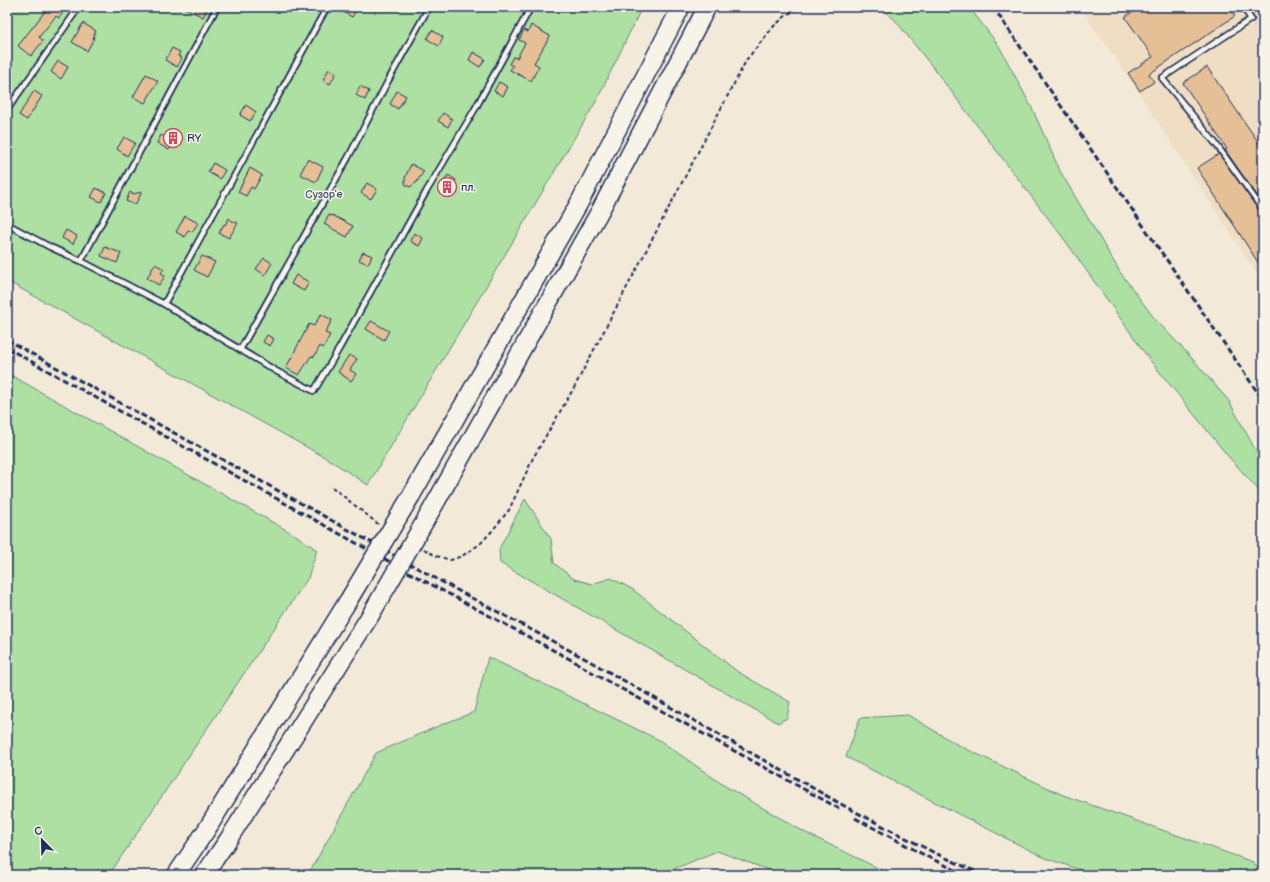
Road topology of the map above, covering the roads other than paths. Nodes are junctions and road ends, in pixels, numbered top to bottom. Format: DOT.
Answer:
graph roads {
  1 [pos="79,7"];
  2 [pos="217,7"];
  3 [pos="326,7"];
  4 [pos="429,7"];
  5 [pos="531,7"];
  6 [pos="681,7"];
  7 [pos="707,7"];
  8 [pos="1243,7"];
  9 [pos="7,110"];
  10 [pos="1263,210"];
  11 [pos="7,224"];
  12 [pos="81,260"];
  13 [pos="164,304"];
  14 [pos="240,350"];
  15 [pos="176,875"];
  16 [pos="204,875"];
  1 -- 9 [label="lane"];
  2 -- 12 [label="lane"];
  3 -- 13 [label="lane"];
  4 -- 14 [label="lane"];
  5 -- 14 [label="lane"];
  6 -- 15 [label="highway, bridge"];
  7 -- 16 [label="highway, bridge"];
  8 -- 10 [label="lane"];
  11 -- 12 [label="lane"];
  12 -- 13 [label="lane"];
  13 -- 14 [label="lane"];
}
